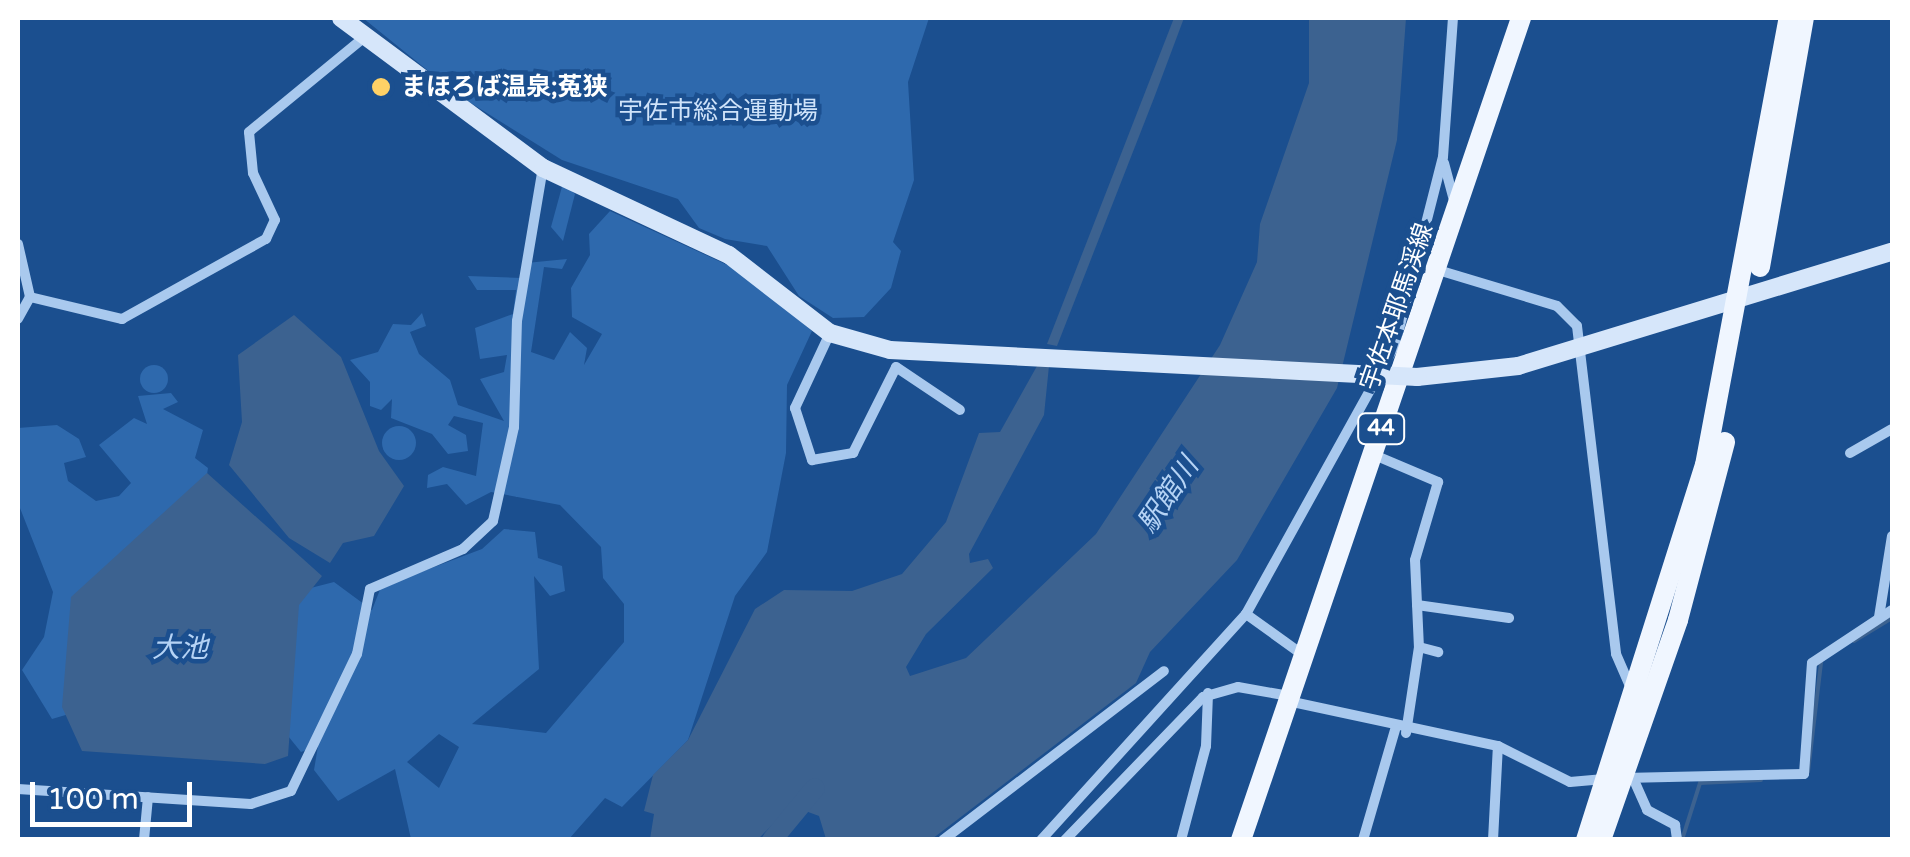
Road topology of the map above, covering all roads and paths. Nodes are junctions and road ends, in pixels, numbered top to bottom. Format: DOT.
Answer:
graph roads {
  1 [pos="341,18"];
  2 [pos="1453,18"];
  3 [pos="1521,18"];
  4 [pos="1789,18"];
  5 [pos="1804,18"];
  6 [pos="366,36"];
  7 [pos="1443,158"];
  8 [pos="542,168"];
  9 [pos="1458,208"];
  10 [pos="18,244"];
  11 [pos="1892,252"];
  12 [pos="1438,270"];
  13 [pos="30,296"];
  14 [pos="1748,296"];
  15 [pos="18,319"];
  16 [pos="830,334"];
  17 [pos="1579,349"];
  18 [pos="960,410"];
  19 [pos="1892,428"];
  20 [pos="1850,453"];
  21 [pos="1372,454"];
  22 [pos="1892,536"];
  23 [pos="1417,606"];
  24 [pos="1892,610"];
  25 [pos="1246,614"];
  26 [pos="1510,618"];
  27 [pos="1879,618"];
  28 [pos="1419,647"];
  29 [pos="1438,652"];
  30 [pos="1303,654"];
  31 [pos="1164,671"];
  32 [pos="1208,694"];
  33 [pos="1644,697"];
  34 [pos="1288,699"];
  35 [pos="1400,732"];
  36 [pos="1498,746"];
  37 [pos="1621,778"];
  38 [pos="18,788"];
  39 [pos="148,797"];
  40 [pos="144,840"];
  41 [pos="943,840"];
  42 [pos="1041,840"];
  43 [pos="1065,840"];
  44 [pos="1181,840"];
  45 [pos="1241,840"];
  46 [pos="1363,840"];
  47 [pos="1493,840"];
  48 [pos="1586,840"];
  49 [pos="1602,840"];
  50 [pos="1677,840"];
  1 -- 6 [label="street"];
  2 -- 7 [label="street"];
  3 -- 9 [label="main road, 宇佐本耶馬渓線 / 44"];
  4 -- 14 [label="main road"];
  5 -- 14 [label="main road"];
  6 -- 8 [label="street"];
  6 -- 13 [label="street"];
  7 -- 9 [label="street"];
  7 -- 25 [label="street"];
  8 -- 16 [label="street"];
  8 -- 39 [label="street"];
  9 -- 12 [label="main road, 宇佐本耶馬渓線 / 44"];
  10 -- 13 [label="street"];
  11 -- 14 [label="street"];
  12 -- 17 [label="street"];
  12 -- 21 [label="main road, 宇佐本耶馬渓線 / 44"];
  13 -- 15 [label="street"];
  14 -- 17 [label="street"];
  14 -- 33 [label="main road"];
  16 -- 17 [label="street, bridge"];
  16 -- 18 [label="street"];
  17 -- 33 [label="street"];
  19 -- 20 [label="street"];
  21 -- 23 [label="street"];
  21 -- 30 [label="main road, 宇佐本耶馬渓線 / 44"];
  22 -- 27 [label="street"];
  23 -- 26 [label="street"];
  23 -- 28 [label="street"];
  24 -- 27 [label="street"];
  25 -- 30 [label="street"];
  25 -- 42 [label="street"];
  27 -- 37 [label="street"];
  28 -- 29 [label="street"];
  28 -- 35 [label="street"];
  30 -- 34 [label="main road, 宇佐本耶馬渓線 / 44"];
  31 -- 41 [label="street"];
  32 -- 34 [label="street"];
  32 -- 43 [label="street"];
  32 -- 44 [label="street"];
  33 -- 37 [label="main road"];
  34 -- 35 [label="street"];
  34 -- 45 [label="main road, 宇佐本耶馬渓線 / 44"];
  35 -- 36 [label="street"];
  35 -- 46 [label="street"];
  36 -- 37 [label="street"];
  36 -- 47 [label="street"];
  37 -- 48 [label="main road"];
  37 -- 49 [label="main road"];
  37 -- 50 [label="street"];
  38 -- 39 [label="street"];
  39 -- 40 [label="street"];
}
